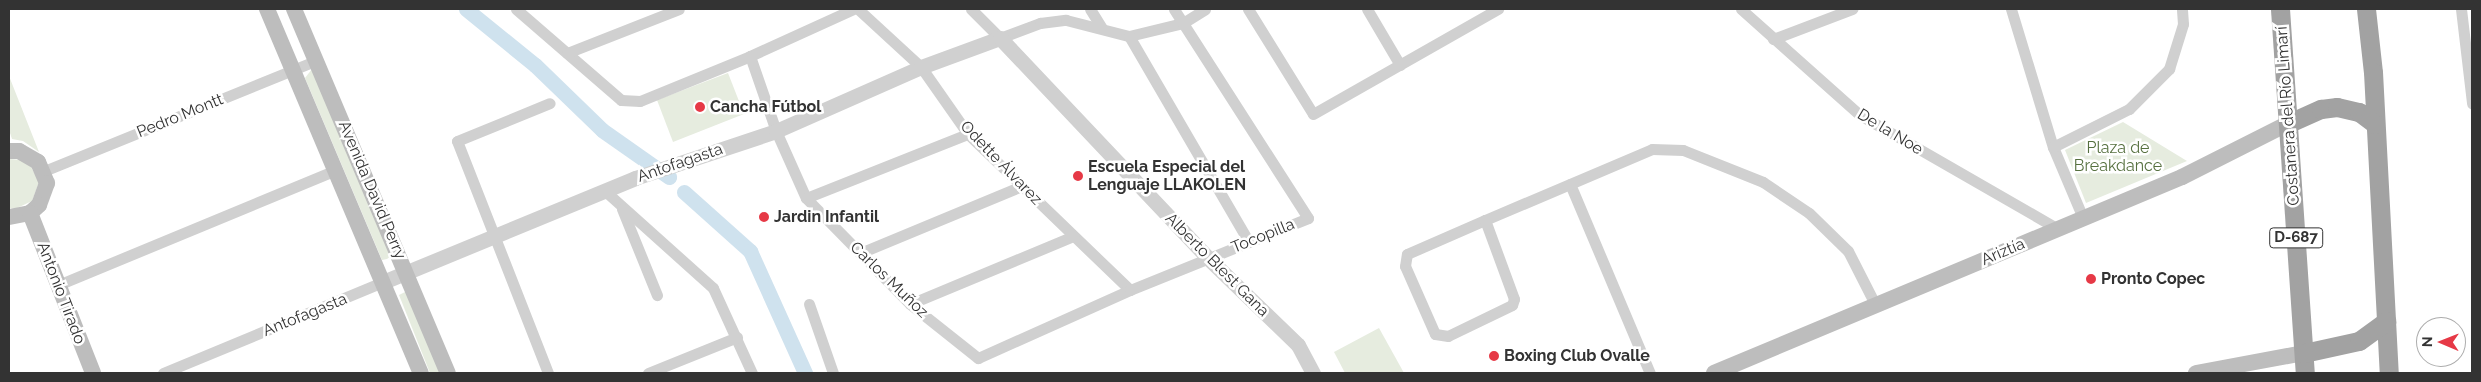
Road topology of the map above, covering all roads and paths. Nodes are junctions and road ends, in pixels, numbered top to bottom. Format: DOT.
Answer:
graph roads {
  1 [pos="267,9"];
  2 [pos="294,9"];
  3 [pos="516,9"];
  4 [pos="679,9"];
  5 [pos="853,9"];
  6 [pos="858,9"];
  7 [pos="971,9"];
  8 [pos="1090,9"];
  9 [pos="1174,9"];
  10 [pos="1205,9"];
  11 [pos="1248,9"];
  12 [pos="1367,9"];
  13 [pos="1740,9"];
  14 [pos="1852,9"];
  15 [pos="2012,9"];
  16 [pos="2182,9"];
  17 [pos="2280,9"];
  18 [pos="2366,9"];
  19 [pos="2461,9"];
  20 [pos="1493,10"];
  21 [pos="1182,23"];
  22 [pos="1102,28"];
  23 [pos="1129,36"];
  24 [pos="1000,38"];
  25 [pos="1774,40"];
  26 [pos="567,53"];
  27 [pos="750,56"];
  28 [pos="317,60"];
  29 [pos="1400,65"];
  30 [pos="921,67"];
  31 [pos="292,70"];
  32 [pos="550,103"];
  33 [pos="2472,103"];
  34 [pos="2288,123"];
  35 [pos="2375,124"];
  36 [pos="776,131"];
  37 [pos="968,134"];
  38 [pos="2053,147"];
  39 [pos="9,151"];
  40 [pos="336,170"];
  41 [pos="44,171"];
  42 [pos="1570,184"];
  43 [pos="1022,186"];
  44 [pos="605,191"];
  45 [pos="806,198"];
  46 [pos="620,205"];
  47 [pos="30,213"];
  48 [pos="9,217"];
  49 [pos="2083,218"];
  50 [pos="1485,220"];
  51 [pos="2058,229"];
  52 [pos="494,235"];
  53 [pos="1074,236"];
  54 [pos="1249,242"];
  55 [pos="860,254"];
  56 [pos="1208,258"];
  57 [pos="408,273"];
  58 [pos="383,282"];
  59 [pos="58,285"];
  60 [pos="1130,290"];
  61 [pos="657,295"];
  62 [pos="809,304"];
  63 [pos="910,304"];
  64 [pos="1876,306"];
  65 [pos="2387,322"];
  66 [pos="737,337"];
  67 [pos="2304,352"];
  68 [pos="978,358"];
  69 [pos="2246,368"];
  70 [pos="93,373"];
  71 [pos="163,373"];
  72 [pos="421,373"];
  73 [pos="448,373"];
  74 [pos="548,373"];
  75 [pos="648,373"];
  76 [pos="752,373"];
  77 [pos="833,373"];
  78 [pos="1313,373"];
  79 [pos="1650,373"];
  80 [pos="1714,373"];
  81 [pos="2196,373"];
  82 [pos="2305,373"];
  83 [pos="2389,373"];
  1 -- 31 [label="main road, Avenida David Perry"];
  2 -- 28 [label="main road, Avenida David Perry"];
  3 -- 26 [label="street"];
  4 -- 26 [label="street"];
  5 -- 27 [label="street"];
  6 -- 30 [label="street, Odette Álvarez"];
  7 -- 24 [label="street, Alberto Blest Gana"];
  8 -- 22 [label="street"];
  9 -- 21 [label="street"];
  10 -- 21 [label="street"];
  11 -- 29 [label="street"];
  12 -- 29 [label="street"];
  13 -- 25 [label="street, De la Noe"];
  14 -- 25 [label="street"];
  15 -- 38 [label="street"];
  16 -- 38 [label="street"];
  17 -- 34 [label="highway, Costanera del Río Limarí / D-687"];
  18 -- 35 [label="highway"];
  19 -- 33 [label="street"];
  20 -- 29 [label="street"];
  21 -- 23 [label="street"];
  21 -- 54 [label="street, Tocopilla"];
  22 -- 23 [label="street, Antofagasta"];
  22 -- 24 [label="street, Antofagasta"];
  23 -- 54 [label="street"];
  24 -- 30 [label="street, Antofagasta"];
  24 -- 56 [label="street, Alberto Blest Gana"];
  25 -- 51 [label="street, De la Noe"];
  26 -- 27 [label="street"];
  27 -- 36 [label="street, Carlos Muñoz"];
  28 -- 31 [label="street, Pedro Montt"];
  28 -- 57 [label="main road, Avenida David Perry"];
  30 -- 36 [label="street, Antofagasta"];
  30 -- 37 [label="street, Odette Álvarez"];
  31 -- 40 [label="main road, Avenida David Perry"];
  31 -- 41 [label="street, Pedro Montt"];
  32 -- 52 [label="street"];
  34 -- 35 [label="highway"];
  34 -- 49 [label="main road, Ariztía"];
  34 -- 67 [label="highway, Costanera del Río Limarí / D-687"];
  35 -- 65 [label="highway"];
  36 -- 44 [label="street, Antofagasta"];
  36 -- 45 [label="street, Carlos Muñoz"];
  37 -- 43 [label="street, Odette Álvarez"];
  37 -- 45 [label="street"];
  38 -- 49 [label="street"];
  39 -- 41 [label="main road"];
  40 -- 58 [label="main road, Avenida David Perry"];
  40 -- 59 [label="street"];
  41 -- 47 [label="main road"];
  42 -- 50 [label="street"];
  42 -- 64 [label="street"];
  42 -- 79 [label="street"];
  43 -- 53 [label="street, Odette Álvarez"];
  43 -- 55 [label="street"];
  44 -- 46 [label="street"];
  44 -- 52 [label="street, Antofagasta"];
  45 -- 55 [label="street, Carlos Muñoz"];
  46 -- 61 [label="street"];
  46 -- 66 [label="street"];
  47 -- 48 [label="main road"];
  47 -- 59 [label="main road, Antonio Tirado"];
  49 -- 51 [label="main road, Ariztía"];
  50 -- 50 [label="street"];
  51 -- 64 [label="main road, Ariztía"];
  52 -- 57 [label="street, Antofagasta"];
  52 -- 74 [label="street"];
  53 -- 60 [label="street, Odette Álvarez"];
  53 -- 63 [label="street"];
  54 -- 56 [label="street, Tocopilla"];
  55 -- 63 [label="street, Carlos Muñoz"];
  56 -- 60 [label="street, Tocopilla"];
  56 -- 78 [label="street, Alberto Blest Gana"];
  57 -- 58 [label="street, Antofagasta"];
  57 -- 73 [label="main road, Avenida David Perry"];
  58 -- 71 [label="street, Antofagasta"];
  58 -- 72 [label="main road, Avenida David Perry"];
  59 -- 70 [label="main road, Antonio Tirado"];
  60 -- 68 [label="street, Tocopilla"];
  62 -- 77 [label="street"];
  63 -- 68 [label="street, Carlos Muñoz"];
  64 -- 80 [label="main road, Ariztía"];
  65 -- 67 [label="highway"];
  65 -- 83 [label="highway"];
  66 -- 75 [label="street"];
  66 -- 76 [label="street"];
  67 -- 69 [label="main road"];
  67 -- 82 [label="highway, Costanera del Río Limarí / D-687"];
  69 -- 81 [label="main road"];
}
